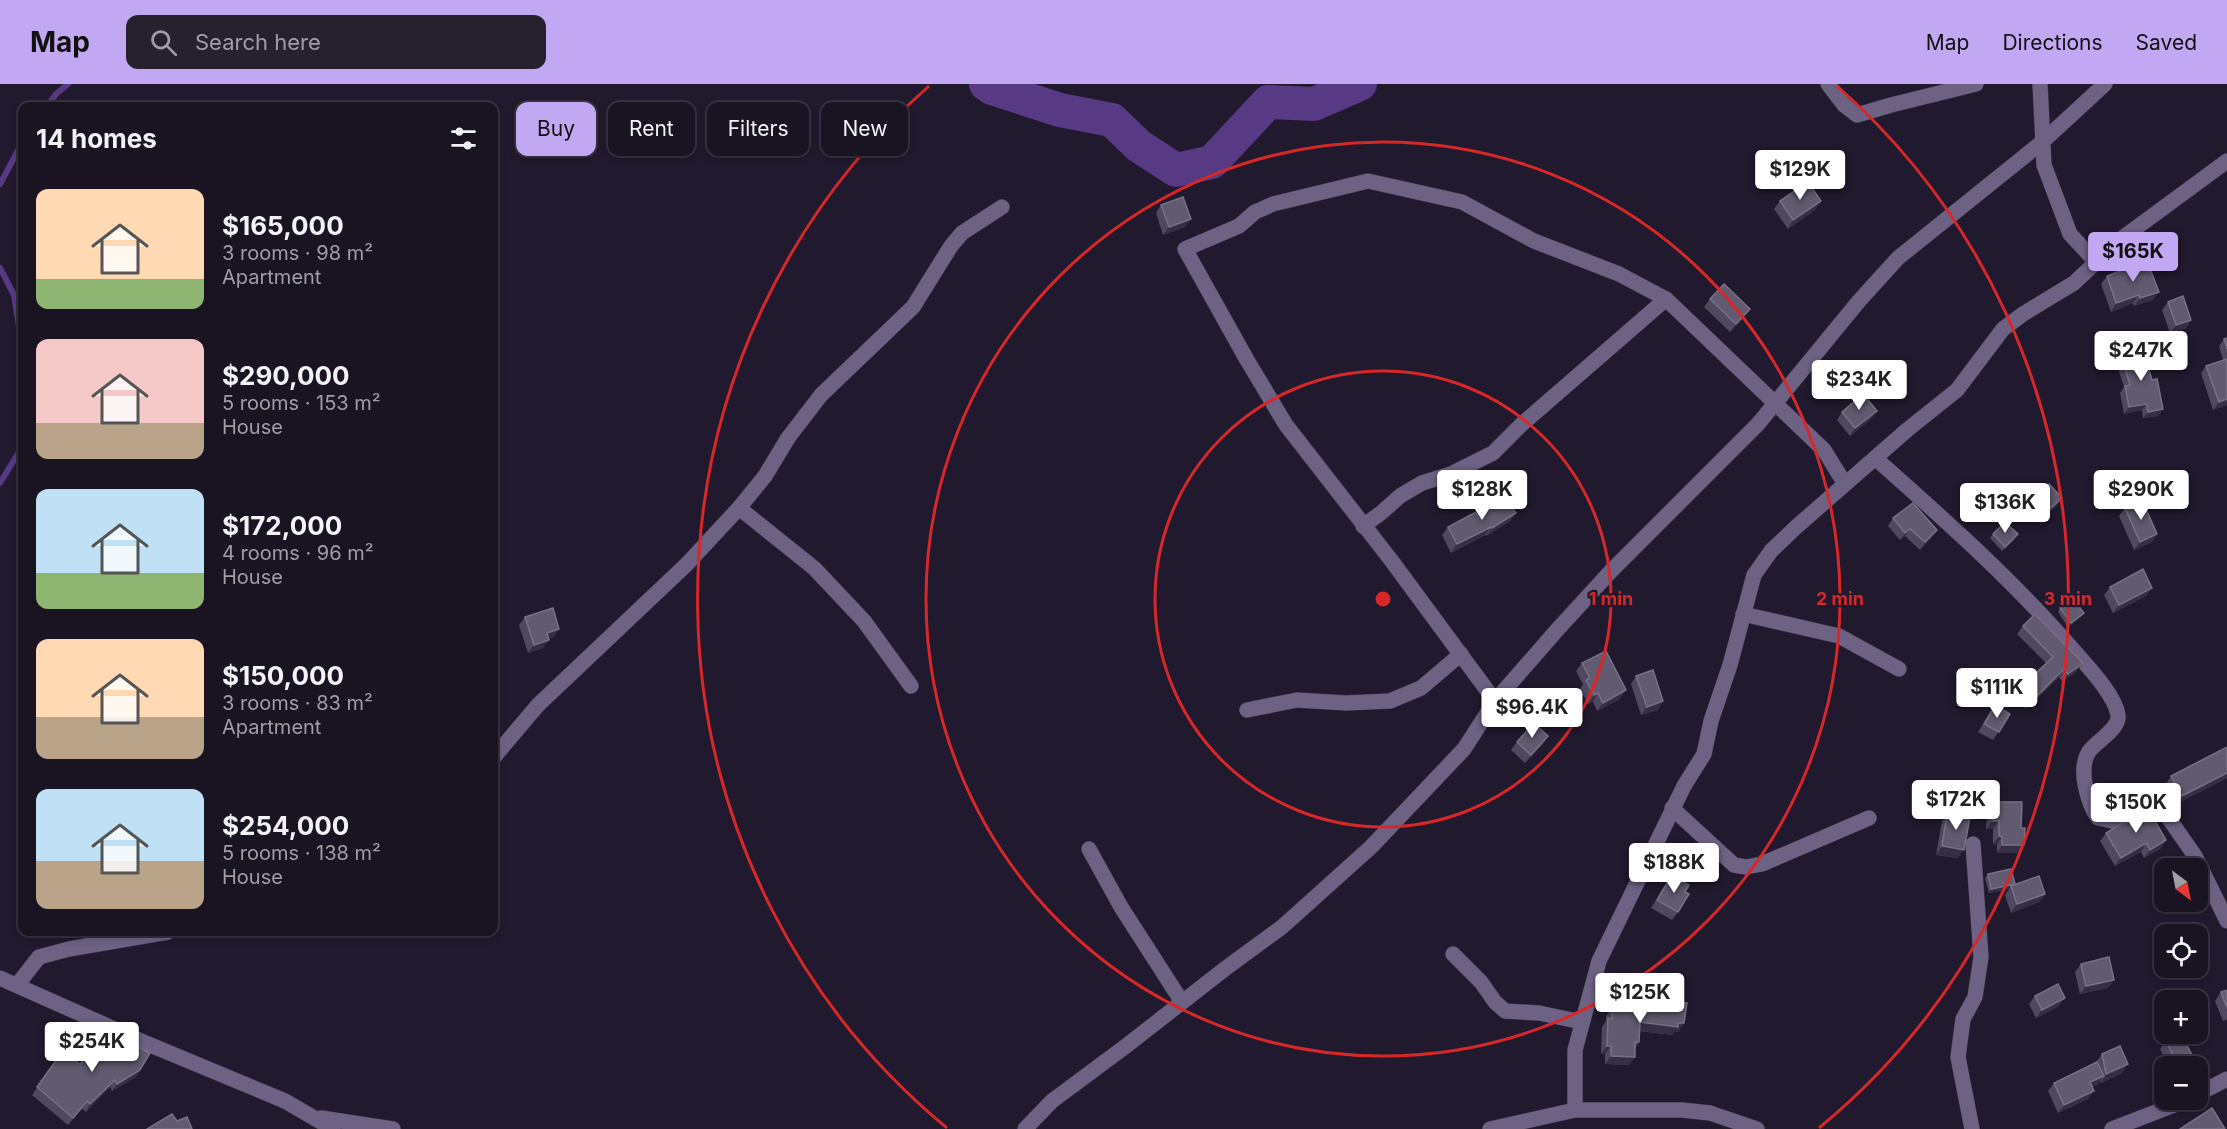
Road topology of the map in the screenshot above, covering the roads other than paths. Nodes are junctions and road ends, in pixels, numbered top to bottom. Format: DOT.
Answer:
graph roads {
  1 [pos="1828,84"];
  2 [pos="1976,84"];
  3 [pos="2040,84"];
  4 [pos="2105,84"];
  5 [pos="2041,143"];
  6 [pos="2227,161"];
  7 [pos="1002,207"];
  8 [pos="2096,262"];
  9 [pos="1666,299"];
  10 [pos="1774,403"];
  11 [pos="1875,458"];
  12 [pos="1845,484"];
  13 [pos="739,508"];
  14 [pos="1363,526"];
  15 [pos="1743,614"];
  16 [pos="1461,654"];
  17 [pos="1899,669"];
  18 [pos="911,686"];
  19 [pos="1495,701"];
  20 [pos="1247,710"];
  21 [pos="498,751"];
  22 [pos="1672,808"];
  23 [pos="1869,818"];
  24 [pos="1973,844"];
  25 [pos="1089,849"];
  26 [pos="2227,921"];
  27 [pos="145,936"];
  28 [pos="1453,954"];
  29 [pos="0,978"];
  30 [pos="17,985"];
  31 [pos="1182,1002"];
  32 [pos="1582,1022"];
  33 [pos="2227,1079"];
  34 [pos="2208,1089"];
  35 [pos="1575,1110"];
  36 [pos="2161,1110"];
  37 [pos="312,1116"];
  38 [pos="333,1129"];
  39 [pos="393,1129"];
  40 [pos="1025,1129"];
  41 [pos="1490,1129"];
  42 [pos="1757,1129"];
  43 [pos="1972,1129"];
  44 [pos="2112,1129"];
  1 -- 2 [label="street"];
  3 -- 5 [label="street"];
  4 -- 5 [label="street"];
  5 -- 8 [label="street"];
  5 -- 10 [label="street"];
  6 -- 8 [label="street"];
  7 -- 13 [label="street"];
  8 -- 11 [label="street"];
  9 -- 10 [label="street"];
  9 -- 14 [label="street"];
  9 -- 14 [label="street"];
  10 -- 12 [label="street"];
  10 -- 19 [label="street"];
  11 -- 12 [label="street"];
  11 -- 26 [label="street"];
  12 -- 15 [label="street"];
  13 -- 18 [label="street"];
  13 -- 21 [label="street"];
  14 -- 16 [label="street"];
  15 -- 17 [label="street"];
  15 -- 22 [label="street"];
  16 -- 19 [label="street"];
  16 -- 20 [label="street"];
  19 -- 31 [label="street"];
  22 -- 23 [label="street"];
  22 -- 32 [label="street"];
  24 -- 43 [label="street"];
  25 -- 31 [label="street"];
  27 -- 30 [label="street"];
  28 -- 32 [label="street"];
  29 -- 30 [label="street"];
  30 -- 37 [label="street"];
  31 -- 40 [label="street"];
  32 -- 35 [label="street"];
  33 -- 34 [label="street"];
  35 -- 41 [label="street"];
  35 -- 42 [label="street"];
  36 -- 44 [label="street"];
  37 -- 38 [label="street"];
  37 -- 39 [label="street"];
}
